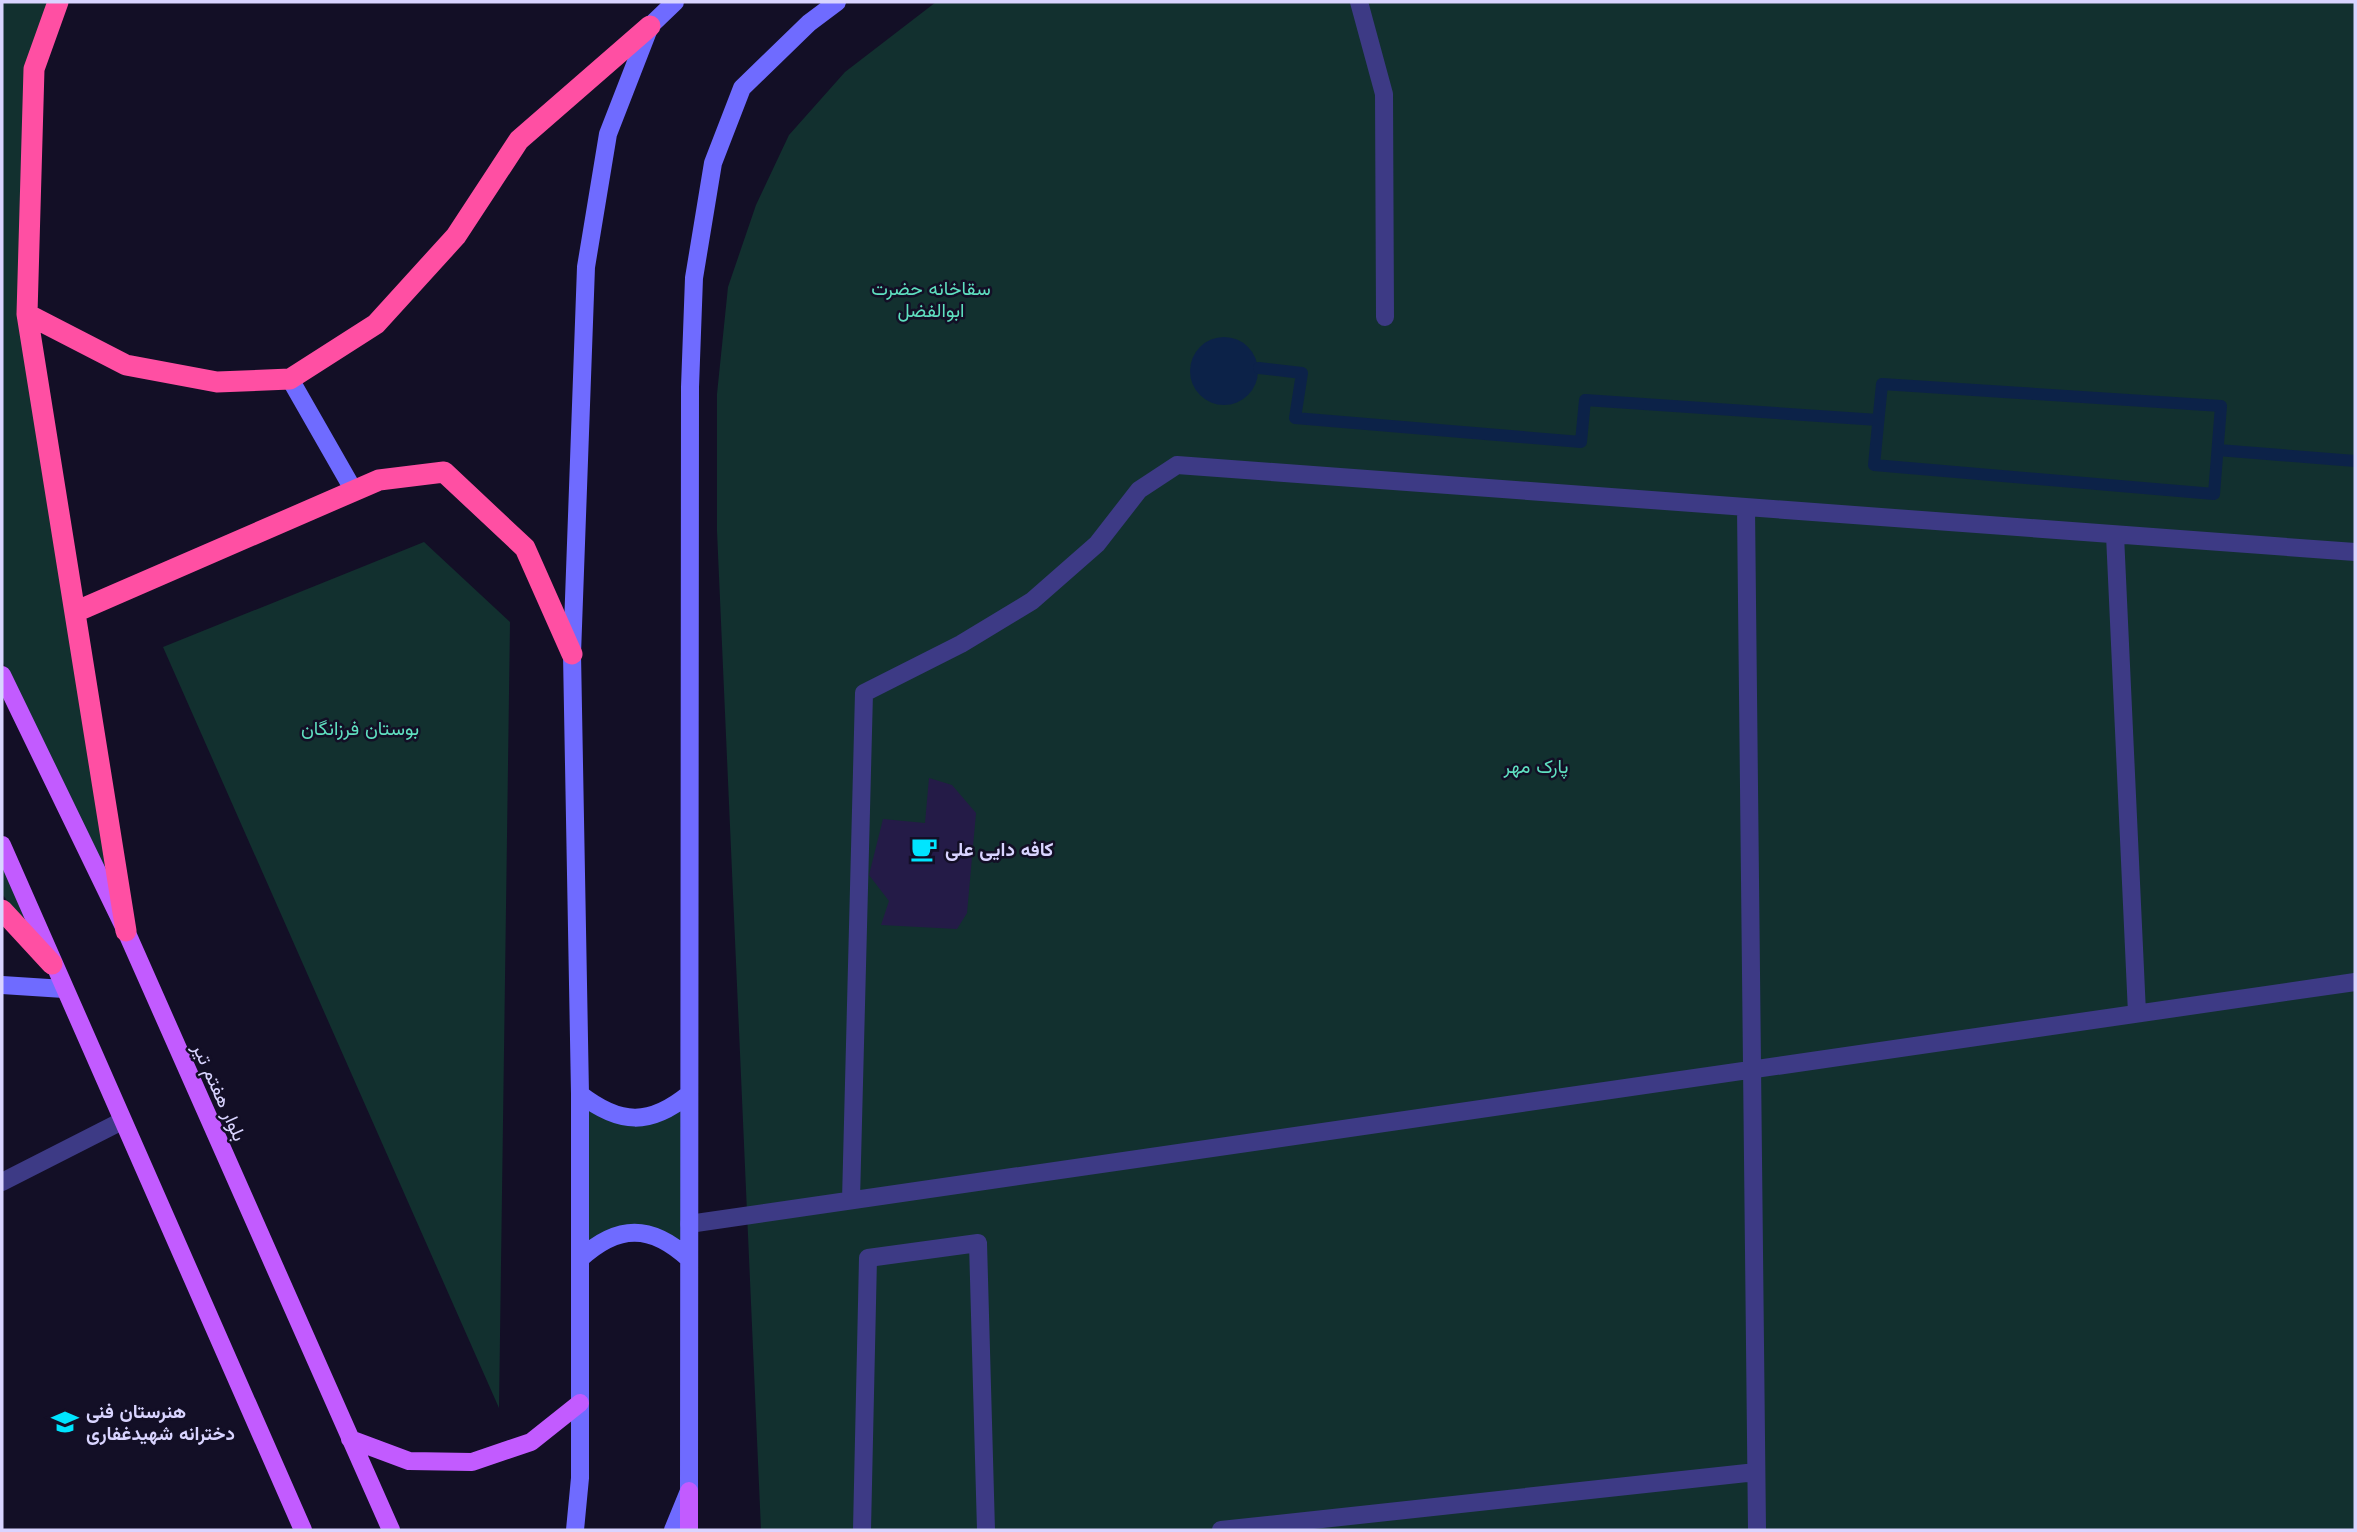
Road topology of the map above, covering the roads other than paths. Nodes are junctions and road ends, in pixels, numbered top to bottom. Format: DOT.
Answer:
graph roads {
  1 [pos="58,2"];
  2 [pos="675,2"];
  3 [pos="837,2"];
  4 [pos="1359,2"];
  5 [pos="650,26"];
  6 [pos="27,314"];
  7 [pos="1385,317"];
  8 [pos="290,379"];
  9 [pos="354,491"];
  10 [pos="1746,508"];
  11 [pos="2115,535"];
  12 [pos="2355,552"];
  13 [pos="75,612"];
  14 [pos="572,654"];
  15 [pos="2,675"];
  16 [pos="2,845"];
  17 [pos="2,910"];
  18 [pos="125,930"];
  19 [pos="52,964"];
  20 [pos="2355,982"];
  21 [pos="2,985"];
  22 [pos="64,989"];
  23 [pos="2137,1013"];
  24 [pos="1754,1069"];
  25 [pos="580,1094"];
  26 [pos="689,1094"];
  27 [pos="122,1121"];
  28 [pos="2,1182"];
  29 [pos="851,1200"];
  30 [pos="689,1224"];
  31 [pos="580,1259"];
  32 [pos="689,1259"];
  33 [pos="580,1403"];
  34 [pos="350,1439"];
  35 [pos="1756,1472"];
  36 [pos="689,1491"];
  37 [pos="303,1530"];
  38 [pos="391,1530"];
  39 [pos="575,1530"];
  40 [pos="674,1530"];
  41 [pos="689,1530"];
  42 [pos="862,1530"];
  43 [pos="986,1530"];
  44 [pos="1221,1530"];
  45 [pos="1757,1530"];
  1 -- 6 [label="highway"];
  2 -- 5 [label="street"];
  3 -- 26 [label="street"];
  4 -- 7 [label="street"];
  5 -- 8 [label="highway"];
  5 -- 14 [label="street"];
  6 -- 8 [label="highway"];
  6 -- 13 [label="highway"];
  8 -- 9 [label="street"];
  9 -- 13 [label="highway"];
  9 -- 14 [label="highway"];
  10 -- 11 [label="street"];
  10 -- 24 [label="street"];
  10 -- 29 [label="street"];
  11 -- 12 [label="street"];
  11 -- 23 [label="street"];
  13 -- 18 [label="highway"];
  14 -- 25 [label="street"];
  15 -- 18 [label="main road, بلوار هفتم تیر"];
  16 -- 19 [label="main road"];
  17 -- 19 [label="highway"];
  18 -- 34 [label="main road, بلوار هفتم تیر"];
  19 -- 22 [label="main road"];
  20 -- 23 [label="street"];
  21 -- 22 [label="street"];
  22 -- 27 [label="main road"];
  23 -- 24 [label="street"];
  24 -- 29 [label="street"];
  24 -- 35 [label="street"];
  25 -- 26 [label="street"];
  25 -- 31 [label="street"];
  26 -- 30 [label="street"];
  27 -- 28 [label="street"];
  27 -- 37 [label="main road"];
  29 -- 30 [label="street"];
  30 -- 32 [label="street"];
  31 -- 32 [label="street"];
  31 -- 33 [label="street"];
  32 -- 36 [label="street"];
  33 -- 34 [label="main road"];
  33 -- 39 [label="street"];
  34 -- 38 [label="main road, بلوار هفتم تیر"];
  35 -- 44 [label="street"];
  35 -- 45 [label="street"];
  36 -- 40 [label="street"];
  36 -- 41 [label="main road"];
  42 -- 43 [label="street"];
}
